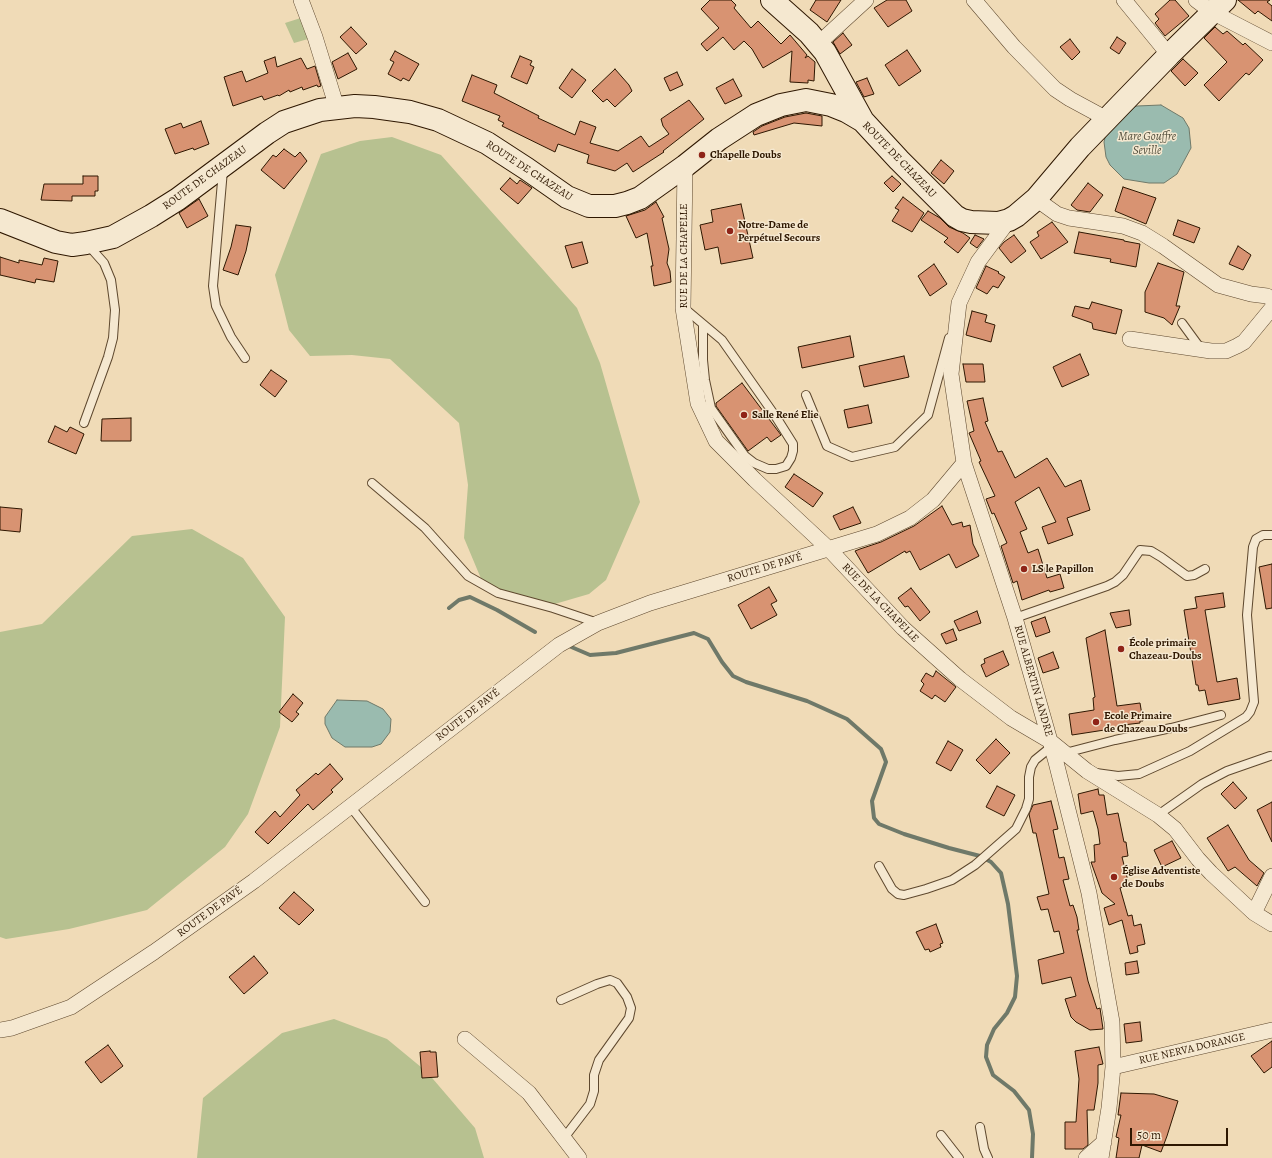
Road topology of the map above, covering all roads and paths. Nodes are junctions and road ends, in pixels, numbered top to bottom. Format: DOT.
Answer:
graph roads {
  1 [pos="301,0"];
  2 [pos="772,0"];
  3 [pos="866,0"];
  4 [pos="974,0"];
  5 [pos="1124,0"];
  6 [pos="1211,4"];
  7 [pos="818,44"];
  8 [pos="1272,44"];
  9 [pos="1169,55"];
  10 [pos="337,108"];
  11 [pos="1107,119"];
  12 [pos="863,121"];
  13 [pos="223,165"];
  14 [pos="685,166"];
  15 [pos="1036,199"];
  16 [pos="0,220"];
  17 [pos="1009,220"];
  18 [pos="86,243"];
  19 [pos="1272,299"];
  20 [pos="959,303"];
  21 [pos="683,308"];
  22 [pos="1272,308"];
  23 [pos="1182,323"];
  24 [pos="703,325"];
  25 [pos="1130,339"];
  26 [pos="1201,349"];
  27 [pos="245,358"];
  28 [pos="806,395"];
  29 [pos="84,424"];
  30 [pos="964,463"];
  31 [pos="372,483"];
  32 [pos="1272,535"];
  33 [pos="828,549"];
  34 [pos="1205,569"];
  35 [pos="1015,618"];
  36 [pos="598,623"];
  37 [pos="1221,715"];
  38 [pos="1050,744"];
  39 [pos="1065,753"];
  40 [pos="1270,756"];
  41 [pos="1087,771"];
  42 [pos="350,806"];
  43 [pos="1158,815"];
  44 [pos="879,866"];
  45 [pos="1272,876"];
  46 [pos="425,902"];
  47 [pos="1254,913"];
  48 [pos="1272,924"];
  49 [pos="561,1000"];
  50 [pos="0,1030"];
  51 [pos="1272,1030"];
  52 [pos="465,1039"];
  53 [pos="1113,1067"];
  54 [pos="980,1127"];
  55 [pos="941,1135"];
  56 [pos="564,1138"];
  57 [pos="1104,1142"];
  58 [pos="579,1158"];
  59 [pos="959,1158"];
  60 [pos="988,1158"];
  61 [pos="1086,1158"];
  62 [pos="1101,1158"];
  1 -- 10 [label="street"];
  2 -- 7 [label="main road"];
  3 -- 7 [label="street"];
  4 -- 11 [label="street"];
  5 -- 9 [label="street"];
  6 -- 8 [label="street"];
  6 -- 9 [label="main road, ROUTE DE CHAZEAU"];
  7 -- 12 [label="main road"];
  9 -- 11 [label="main road, ROUTE DE CHAZEAU"];
  10 -- 13 [label="main road, ROUTE DE CHAZEAU"];
  10 -- 14 [label="main road, ROUTE DE CHAZEAU"];
  11 -- 15 [label="main road, ROUTE DE CHAZEAU"];
  12 -- 14 [label="main road, ROUTE DE CHAZEAU"];
  12 -- 17 [label="main road, ROUTE DE CHAZEAU"];
  13 -- 18 [label="main road, ROUTE DE CHAZEAU"];
  13 -- 27 [label="lane"];
  14 -- 21 [label="street, RUE DE LA CHAPELLE"];
  15 -- 17 [label="main road, ROUTE DE CHAZEAU"];
  15 -- 19 [label="street"];
  16 -- 18 [label="main road, ROUTE DE CHAZEAU"];
  17 -- 20 [label="street, RUE ALBERTIN LANDRE"];
  18 -- 29 [label="lane"];
  20 -- 28 [label="lane"];
  20 -- 30 [label="street, RUE ALBERTIN LANDRE"];
  21 -- 24 [label="lane"];
  21 -- 33 [label="street, RUE DE LA CHAPELLE"];
  22 -- 26 [label="street"];
  23 -- 26 [label="lane"];
  24 -- 24 [label="lane"];
  25 -- 26 [label="street"];
  30 -- 33 [label="street, ROUTE DE PAVÉ"];
  30 -- 35 [label="street, RUE ALBERTIN LANDRE"];
  31 -- 36 [label="lane"];
  32 -- 41 [label="lane"];
  33 -- 36 [label="street, ROUTE DE PAVÉ"];
  33 -- 38 [label="street, RUE DE LA CHAPELLE"];
  34 -- 35 [label="lane"];
  35 -- 38 [label="street, RUE ALBERTIN LANDRE"];
  36 -- 42 [label="street, ROUTE DE PAVÉ"];
  37 -- 39 [label="lane"];
  38 -- 39 [label="street, RUE DE LA CHAPELLE"];
  38 -- 44 [label="lane"];
  38 -- 53 [label="street, RUE ALBERTIN LANDRE"];
  39 -- 41 [label="street, RUE DE LA CHAPELLE"];
  40 -- 43 [label="lane"];
  41 -- 43 [label="street, RUE DE LA CHAPELLE"];
  42 -- 46 [label="lane"];
  42 -- 50 [label="street, ROUTE DE PAVÉ"];
  43 -- 47 [label="street, RUE DE LA CHAPELLE"];
  45 -- 47 [label="street"];
  47 -- 48 [label="street, RUE DE LA CHAPELLE"];
  49 -- 56 [label="lane"];
  51 -- 53 [label="street, RUE NERVA DORANGE"];
  52 -- 56 [label="street"];
  53 -- 57 [label="street, RUE ALBERTIN LANDRE"];
  54 -- 60 [label="lane"];
  55 -- 59 [label="lane"];
  56 -- 58 [label="street"];
  57 -- 61 [label="street"];
  57 -- 62 [label="street, RUE ALBERTIN LANDRE"];
}
